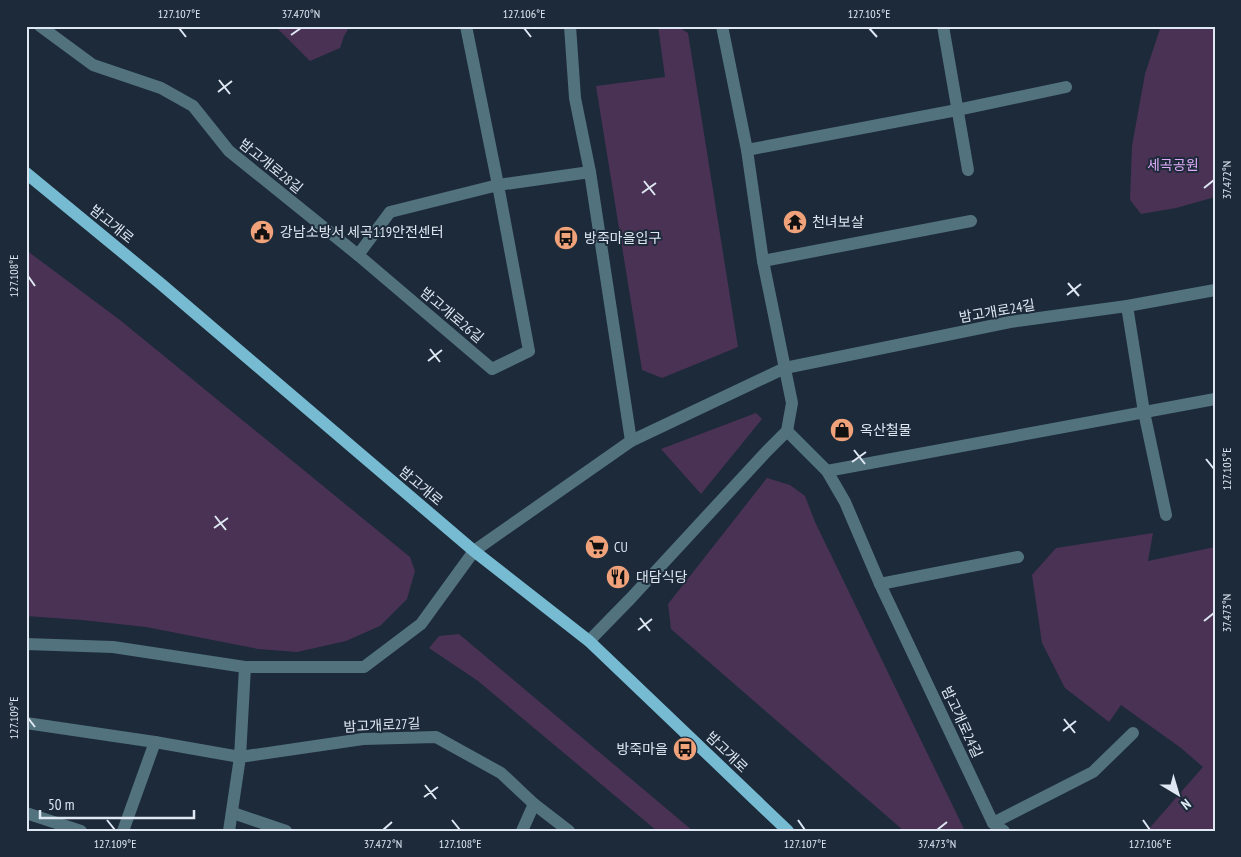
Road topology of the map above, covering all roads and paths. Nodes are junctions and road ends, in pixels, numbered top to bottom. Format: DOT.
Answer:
graph roads {
  1 [pos="40,26"];
  2 [pos="466,26"];
  3 [pos="570,26"];
  4 [pos="722,26"];
  5 [pos="943,26"];
  6 [pos="1066,87"];
  7 [pos="957,110"];
  8 [pos="747,150"];
  9 [pos="968,170"];
  10 [pos="590,172"];
  11 [pos="26,173"];
  12 [pos="498,185"];
  13 [pos="970,221"];
  14 [pos="358,255"];
  15 [pos="763,261"];
  16 [pos="1215,290"];
  17 [pos="1127,306"];
  18 [pos="785,368"];
  19 [pos="1215,399"];
  20 [pos="1144,412"];
  21 [pos="787,431"];
  22 [pos="631,441"];
  23 [pos="827,471"];
  24 [pos="1166,515"];
  25 [pos="474,551"];
  26 [pos="1018,558"];
  27 [pos="880,584"];
  28 [pos="589,640"];
  29 [pos="26,644"];
  30 [pos="245,667"];
  31 [pos="26,723"];
  32 [pos="1132,733"];
  33 [pos="155,742"];
  34 [pos="240,757"];
  35 [pos="534,804"];
  36 [pos="26,813"];
  37 [pos="233,813"];
  38 [pos="993,822"];
  39 [pos="81,831"];
  40 [pos="124,831"];
  41 [pos="230,831"];
  42 [pos="286,831"];
  43 [pos="522,831"];
  44 [pos="570,831"];
  45 [pos="788,831"];
  46 [pos="1004,831"];
  1 -- 14 [label="street, 밤고개로28길"];
  2 -- 12 [label="street, 밤고개로26길"];
  3 -- 10 [label="street"];
  4 -- 8 [label="street"];
  5 -- 7 [label="street"];
  6 -- 7 [label="street"];
  7 -- 8 [label="street"];
  7 -- 9 [label="street"];
  8 -- 15 [label="street"];
  10 -- 12 [label="street"];
  10 -- 22 [label="street"];
  11 -- 25 [label="main road, 밤고개로"];
  12 -- 14 [label="street"];
  12 -- 14 [label="street, 밤고개로26길"];
  13 -- 15 [label="street"];
  15 -- 18 [label="street"];
  16 -- 17 [label="street, 밤고개로24길"];
  17 -- 18 [label="street, 밤고개로24길"];
  17 -- 20 [label="street"];
  18 -- 21 [label="street"];
  18 -- 22 [label="street, 밤고개로24길"];
  19 -- 20 [label="street"];
  20 -- 23 [label="street"];
  20 -- 24 [label="street"];
  21 -- 23 [label="street, 밤고개로24길"];
  21 -- 28 [label="street"];
  22 -- 25 [label="street"];
  23 -- 27 [label="street, 밤고개로24길"];
  25 -- 28 [label="main road, 밤고개로"];
  25 -- 30 [label="street"];
  26 -- 27 [label="street"];
  27 -- 38 [label="street, 밤고개로24길"];
  28 -- 45 [label="main road, 밤고개로"];
  29 -- 30 [label="street"];
  30 -- 34 [label="street"];
  31 -- 33 [label="street, 밤고개로27길"];
  32 -- 38 [label="street"];
  33 -- 34 [label="street, 밤고개로27길"];
  33 -- 40 [label="street"];
  34 -- 35 [label="street, 밤고개로27길"];
  34 -- 37 [label="street"];
  35 -- 43 [label="street"];
  35 -- 44 [label="street, 밤고개로27길"];
  36 -- 39 [label="street"];
  37 -- 41 [label="street"];
  37 -- 42 [label="street"];
  38 -- 46 [label="street, 밤고개로24길"];
}
